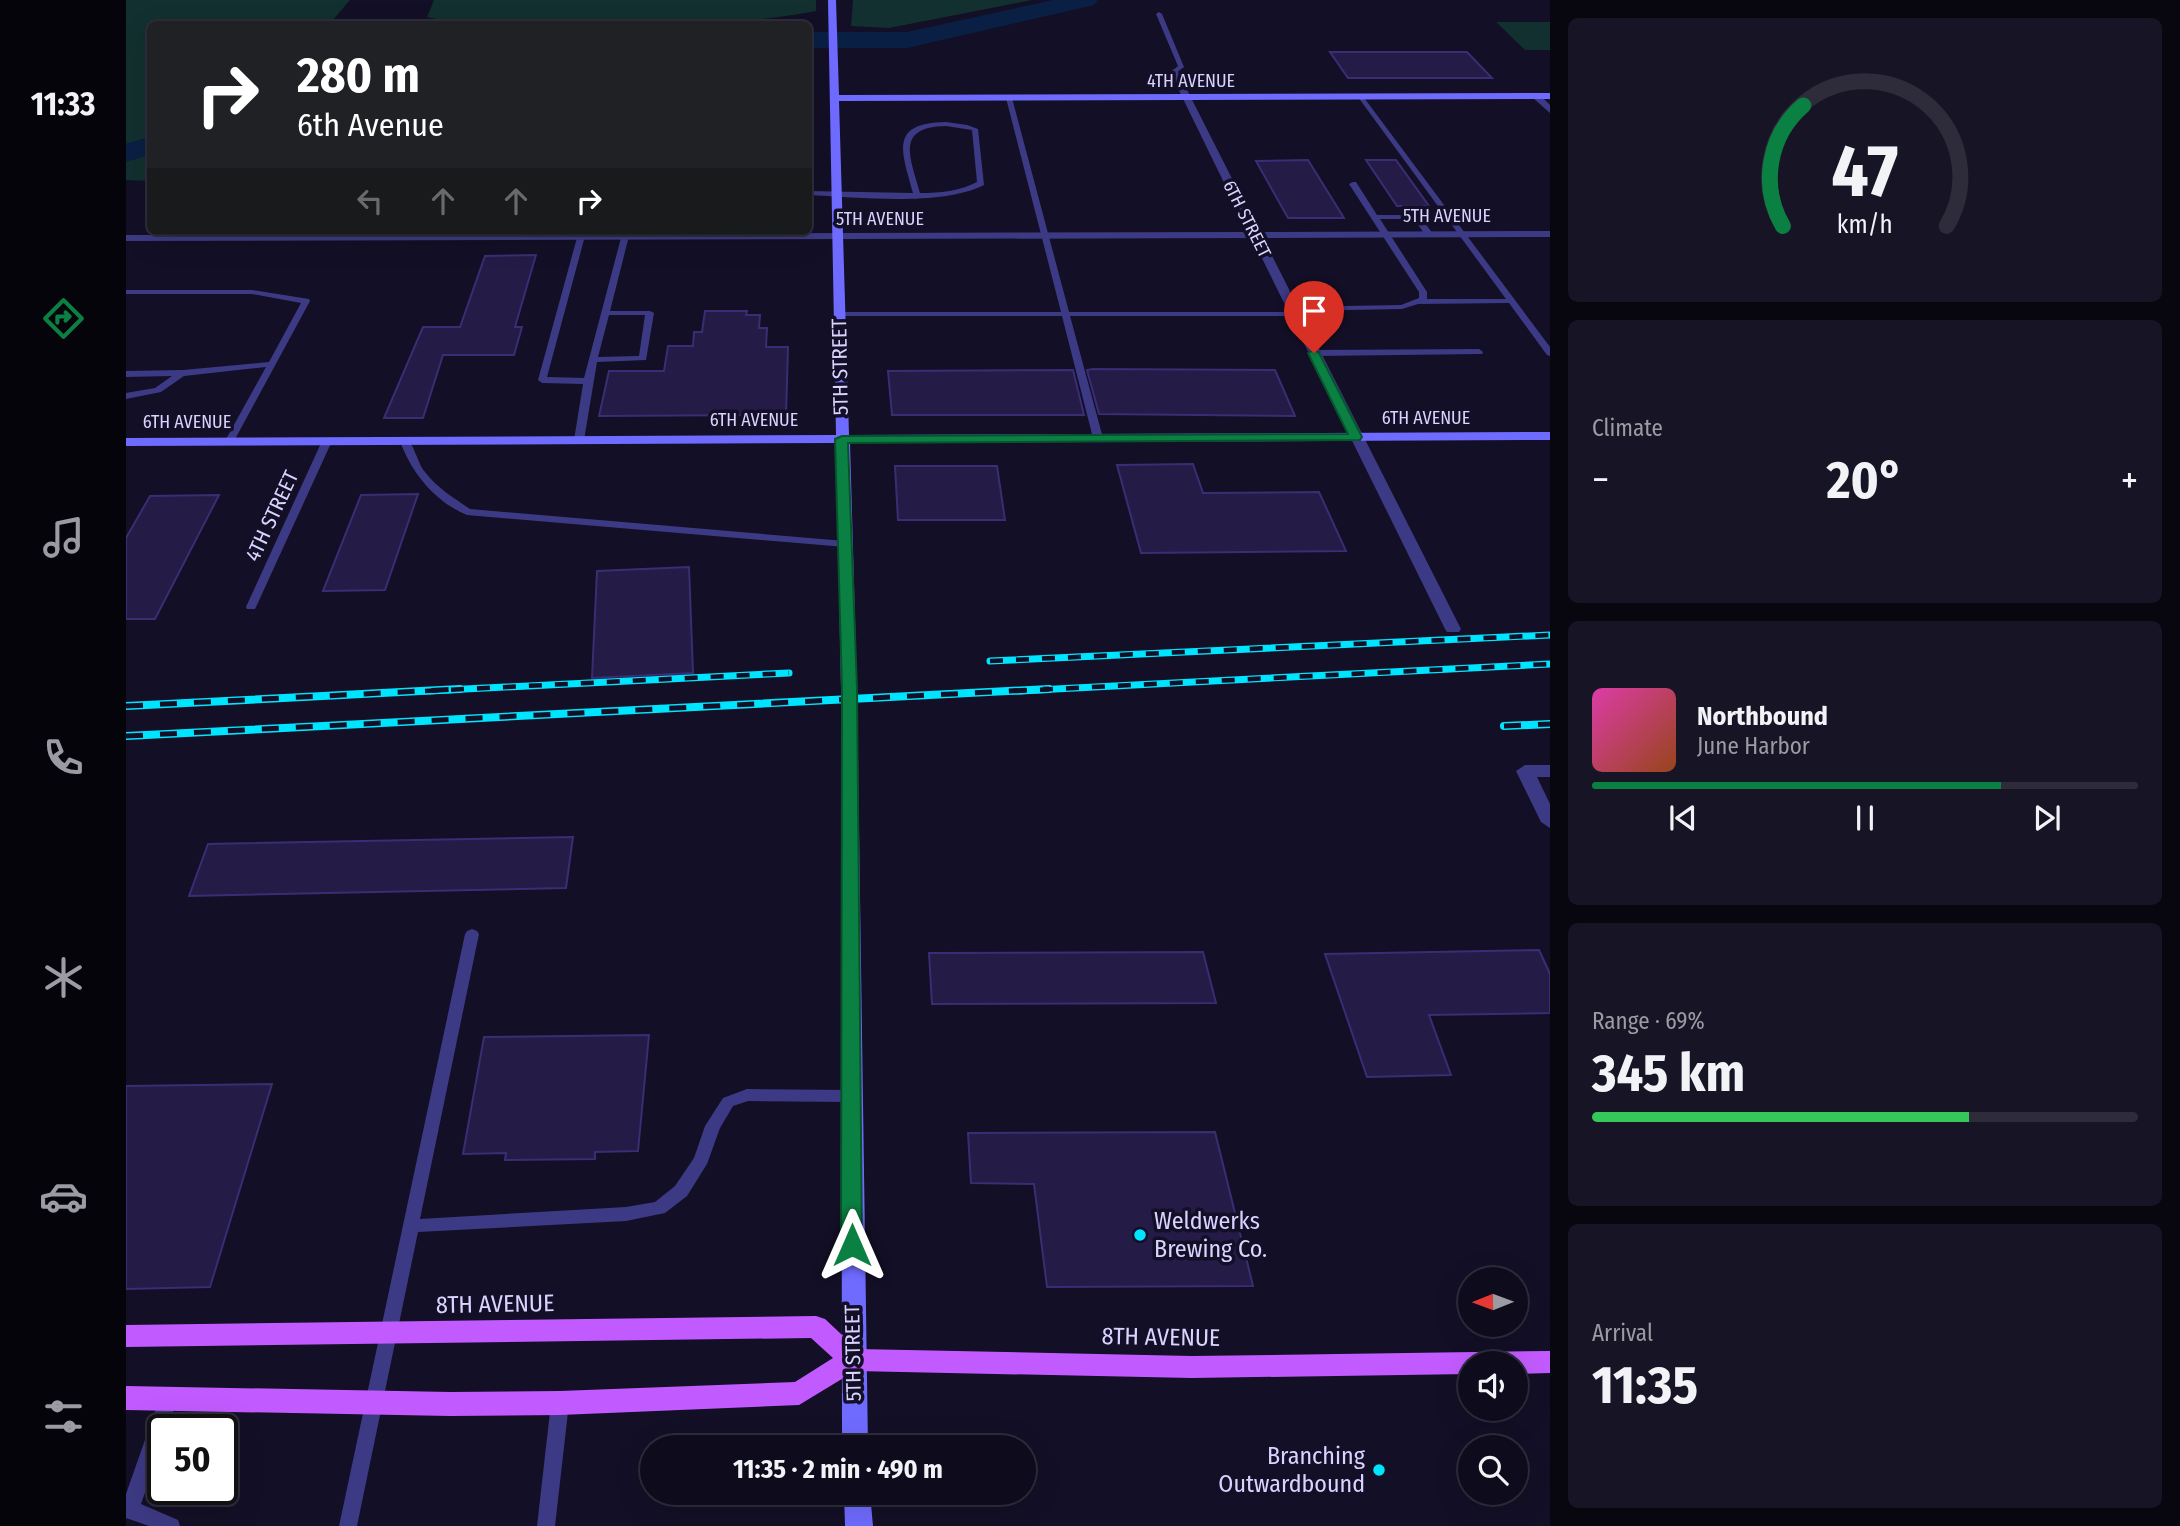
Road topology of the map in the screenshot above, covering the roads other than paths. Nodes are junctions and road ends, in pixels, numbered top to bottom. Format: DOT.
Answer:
graph roads {
  1 [pos="832,0"];
  2 [pos="1159,14"];
  3 [pos="1174,72"];
  4 [pos="1360,96"];
  5 [pos="1536,96"];
  6 [pos="1550,96"];
  7 [pos="1009,97"];
  8 [pos="1186,97"];
  9 [pos="833,98"];
  10 [pos="1550,110"];
  11 [pos="1353,184"];
  12 [pos="812,193"];
  13 [pos="835,194"];
  14 [pos="917,194"];
  15 [pos="1374,217"];
  16 [pos="1255,234"];
  17 [pos="1385,234"];
  18 [pos="1429,234"];
  19 [pos="1462,234"];
  20 [pos="1550,234"];
  21 [pos="1044,235"];
  22 [pos="581,236"];
  23 [pos="625,236"];
  24 [pos="836,236"];
  25 [pos="126,238"];
  26 [pos="126,292"];
  27 [pos="1511,301"];
  28 [pos="1420,302"];
  29 [pos="1293,312"];
  30 [pos="606,313"];
  31 [pos="839,314"];
  32 [pos="1065,314"];
  33 [pos="1479,352"];
  34 [pos="1314,353"];
  35 [pos="1550,354"];
  36 [pos="594,360"];
  37 [pos="272,364"];
  38 [pos="183,373"];
  39 [pos="126,374"];
  40 [pos="588,381"];
  41 [pos="126,396"];
  42 [pos="1550,436"];
  43 [pos="1356,437"];
  44 [pos="1098,438"];
  45 [pos="842,439"];
  46 [pos="579,440"];
  47 [pos="327,441"];
  48 [pos="405,441"];
  49 [pos="126,442"];
  50 [pos="230,442"];
  51 [pos="845,544"];
  52 [pos="251,607"];
  53 [pos="1453,629"];
  54 [pos="1550,771"];
  55 [pos="1550,822"];
  56 [pos="472,934"];
  57 [pos="851,1096"];
  58 [pos="411,1226"];
  59 [pos="388,1334"];
  60 [pos="126,1336"];
  61 [pos="852,1360"];
  62 [pos="1528,1362"];
  63 [pos="1550,1362"];
  64 [pos="1458,1363"];
  65 [pos="169,1397"];
  66 [pos="126,1398"];
  67 [pos="376,1400"];
  68 [pos="560,1403"];
  69 [pos="855,1435"];
  70 [pos="858,1505"];
  71 [pos="128,1509"];
  72 [pos="171,1526"];
  73 [pos="348,1526"];
  74 [pos="546,1526"];
  75 [pos="859,1526"];
  1 -- 9 [label="main road, 5TH STREET"];
  2 -- 3 [label="lane"];
  3 -- 8 [label="street, 6TH STREET"];
  4 -- 5 [label="main road, 4TH AVENUE"];
  4 -- 8 [label="main road, 4TH AVENUE"];
  4 -- 19 [label="lane"];
  5 -- 6 [label="main road, 4TH AVENUE"];
  5 -- 10 [label="street"];
  7 -- 8 [label="main road, 4TH AVENUE"];
  7 -- 9 [label="main road, 4TH AVENUE"];
  7 -- 21 [label="lane"];
  8 -- 16 [label="street, 6TH STREET"];
  9 -- 13 [label="main road, 5TH STREET"];
  11 -- 15 [label="lane"];
  12 -- 13 [label="lane"];
  13 -- 14 [label="lane"];
  13 -- 24 [label="main road, 5TH STREET"];
  14 -- 14 [label="lane"];
  15 -- 17 [label="lane"];
  15 -- 18 [label="lane"];
  16 -- 17 [label="street, 5TH AVENUE"];
  16 -- 21 [label="street, 5TH AVENUE"];
  16 -- 29 [label="street, 6TH STREET"];
  17 -- 18 [label="street, 5TH AVENUE"];
  17 -- 28 [label="lane"];
  18 -- 19 [label="street, 5TH AVENUE"];
  19 -- 20 [label="street, 5TH AVENUE"];
  19 -- 27 [label="lane"];
  21 -- 24 [label="street, 5TH AVENUE"];
  21 -- 32 [label="lane"];
  22 -- 23 [label="street, 5TH AVENUE"];
  22 -- 25 [label="street, 5TH AVENUE"];
  22 -- 40 [label="lane"];
  23 -- 24 [label="street, 5TH AVENUE"];
  23 -- 30 [label="lane"];
  24 -- 31 [label="main road, 5TH STREET"];
  26 -- 37 [label="lane"];
  27 -- 28 [label="lane"];
  27 -- 35 [label="lane"];
  28 -- 29 [label="lane"];
  29 -- 32 [label="lane"];
  29 -- 34 [label="street, 6TH STREET"];
  30 -- 36 [label="lane"];
  30 -- 36 [label="lane"];
  31 -- 32 [label="lane"];
  31 -- 45 [label="main road, 5TH STREET"];
  32 -- 44 [label="lane"];
  33 -- 34 [label="lane"];
  34 -- 43 [label="street, 6TH STREET"];
  36 -- 40 [label="lane"];
  37 -- 38 [label="lane"];
  37 -- 50 [label="lane"];
  38 -- 39 [label="lane"];
  38 -- 41 [label="lane"];
  40 -- 46 [label="lane"];
  42 -- 43 [label="main road, 6TH AVENUE"];
  43 -- 44 [label="main road, 6TH AVENUE"];
  43 -- 53 [label="street, 6TH STREET"];
  44 -- 45 [label="main road, 6TH AVENUE"];
  45 -- 46 [label="main road, 6TH AVENUE"];
  45 -- 51 [label="main road, 5TH STREET"];
  46 -- 48 [label="main road, 6TH AVENUE"];
  47 -- 48 [label="main road, 6TH AVENUE"];
  47 -- 50 [label="main road, 6TH AVENUE"];
  47 -- 52 [label="lane, 4TH STREET"];
  48 -- 51 [label="lane"];
  49 -- 50 [label="main road, 6TH AVENUE"];
  51 -- 57 [label="main road, 5TH STREET"];
  54 -- 55 [label="street"];
  56 -- 58 [label="lane"];
  57 -- 58 [label="lane"];
  57 -- 61 [label="main road, 5TH STREET"];
  58 -- 59 [label="lane"];
  59 -- 60 [label="main road, 8TH AVENUE"];
  59 -- 61 [label="main road, 8TH AVENUE"];
  59 -- 67 [label="lane"];
  61 -- 64 [label="main road, 8TH AVENUE"];
  61 -- 68 [label="main road"];
  61 -- 69 [label="main road, 5TH STREET"];
  62 -- 63 [label="main road, 8TH AVENUE"];
  65 -- 66 [label="main road"];
  65 -- 67 [label="main road"];
  65 -- 71 [label="lane"];
  67 -- 68 [label="main road"];
  67 -- 73 [label="lane"];
  68 -- 74 [label="lane"];
  70 -- 75 [label="main road"];
  71 -- 72 [label="lane"];
}
